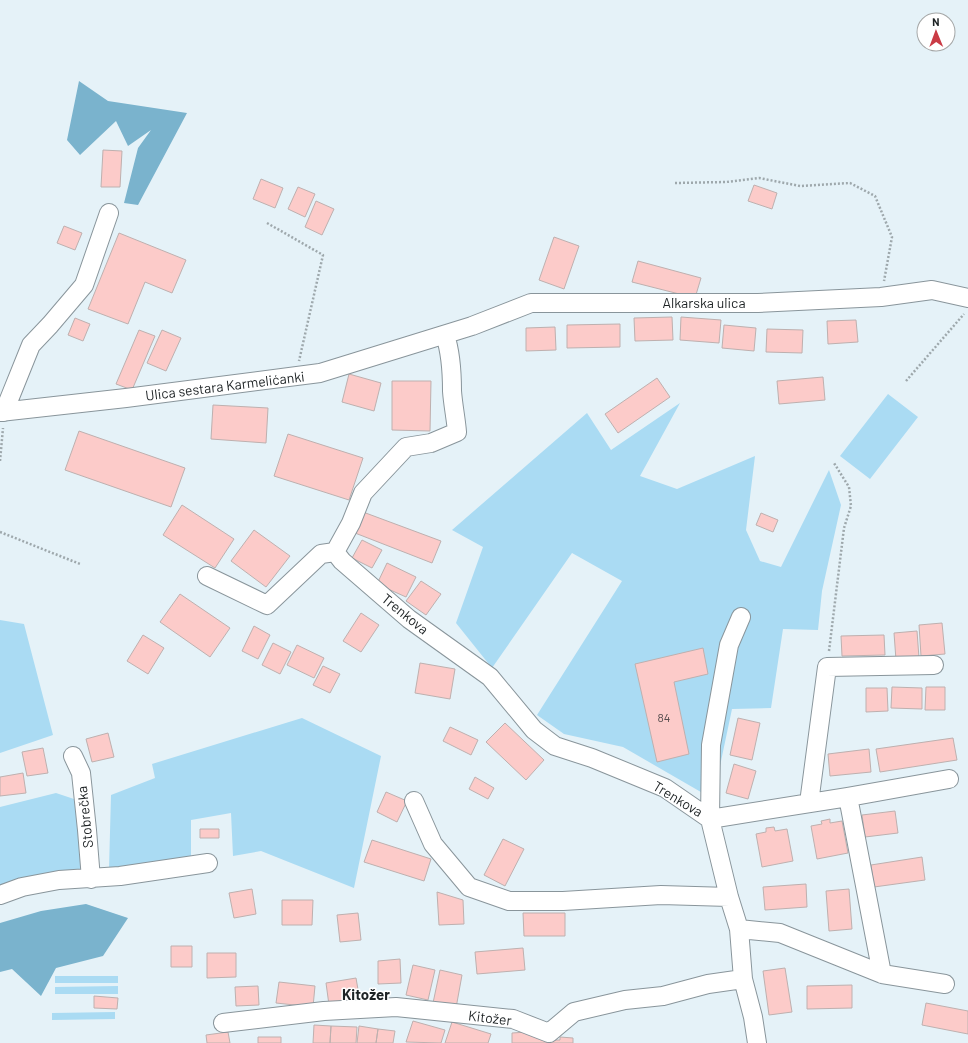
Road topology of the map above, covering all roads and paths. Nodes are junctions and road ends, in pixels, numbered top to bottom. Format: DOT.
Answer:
graph roads {
  1 [pos="675,183"];
  2 [pos="109,213"];
  3 [pos="267,222"];
  4 [pos="881,297"];
  5 [pos="968,298"];
  6 [pos="968,309"];
  7 [pos="445,335"];
  8 [pos="295,377"];
  9 [pos="906,381"];
  10 [pos="2,412"];
  11 [pos="0,461"];
  12 [pos="834,463"];
  13 [pos="0,532"];
  14 [pos="335,552"];
  15 [pos="80,564"];
  16 [pos="207,576"];
  17 [pos="741,618"];
  18 [pos="934,665"];
  19 [pos="827,667"];
  20 [pos="73,756"];
  21 [pos="949,779"];
  22 [pos="848,797"];
  23 [pos="414,801"];
  24 [pos="810,803"];
  25 [pos="710,819"];
  26 [pos="208,863"];
  27 [pos="91,879"];
  28 [pos="0,895"];
  29 [pos="729,897"];
  30 [pos="739,929"];
  31 [pos="882,974"];
  32 [pos="744,979"];
  33 [pos="945,984"];
  34 [pos="223,1023"];
  35 [pos="757,1043"];
  1 -- 4 [label="path"];
  2 -- 10 [label="street"];
  3 -- 8 [label="path"];
  4 -- 5 [label="street, Alkarska ulica"];
  4 -- 7 [label="street, Alkarska ulica"];
  6 -- 9 [label="path"];
  7 -- 8 [label="street, Ulica sestara Karmelićanki"];
  7 -- 14 [label="street"];
  8 -- 10 [label="street, Ulica sestara Karmelićanki"];
  10 -- 11 [label="path"];
  12 -- 19 [label="path"];
  13 -- 15 [label="path"];
  14 -- 16 [label="street"];
  14 -- 25 [label="street, Trenkova"];
  17 -- 25 [label="street"];
  18 -- 19 [label="street"];
  19 -- 24 [label="street"];
  20 -- 27 [label="street, Stobrečka"];
  21 -- 22 [label="street, Trenkova"];
  22 -- 24 [label="street, Trenkova"];
  22 -- 31 [label="street"];
  23 -- 29 [label="street"];
  24 -- 25 [label="street, Trenkova"];
  25 -- 29 [label="street, Trenkova"];
  26 -- 27 [label="street"];
  27 -- 28 [label="street"];
  29 -- 30 [label="street, Trenkova"];
  30 -- 31 [label="street"];
  30 -- 32 [label="street, Trenkova"];
  31 -- 33 [label="street"];
  32 -- 34 [label="street, Kitožer"];
  32 -- 35 [label="street, Trenkova"];
}
